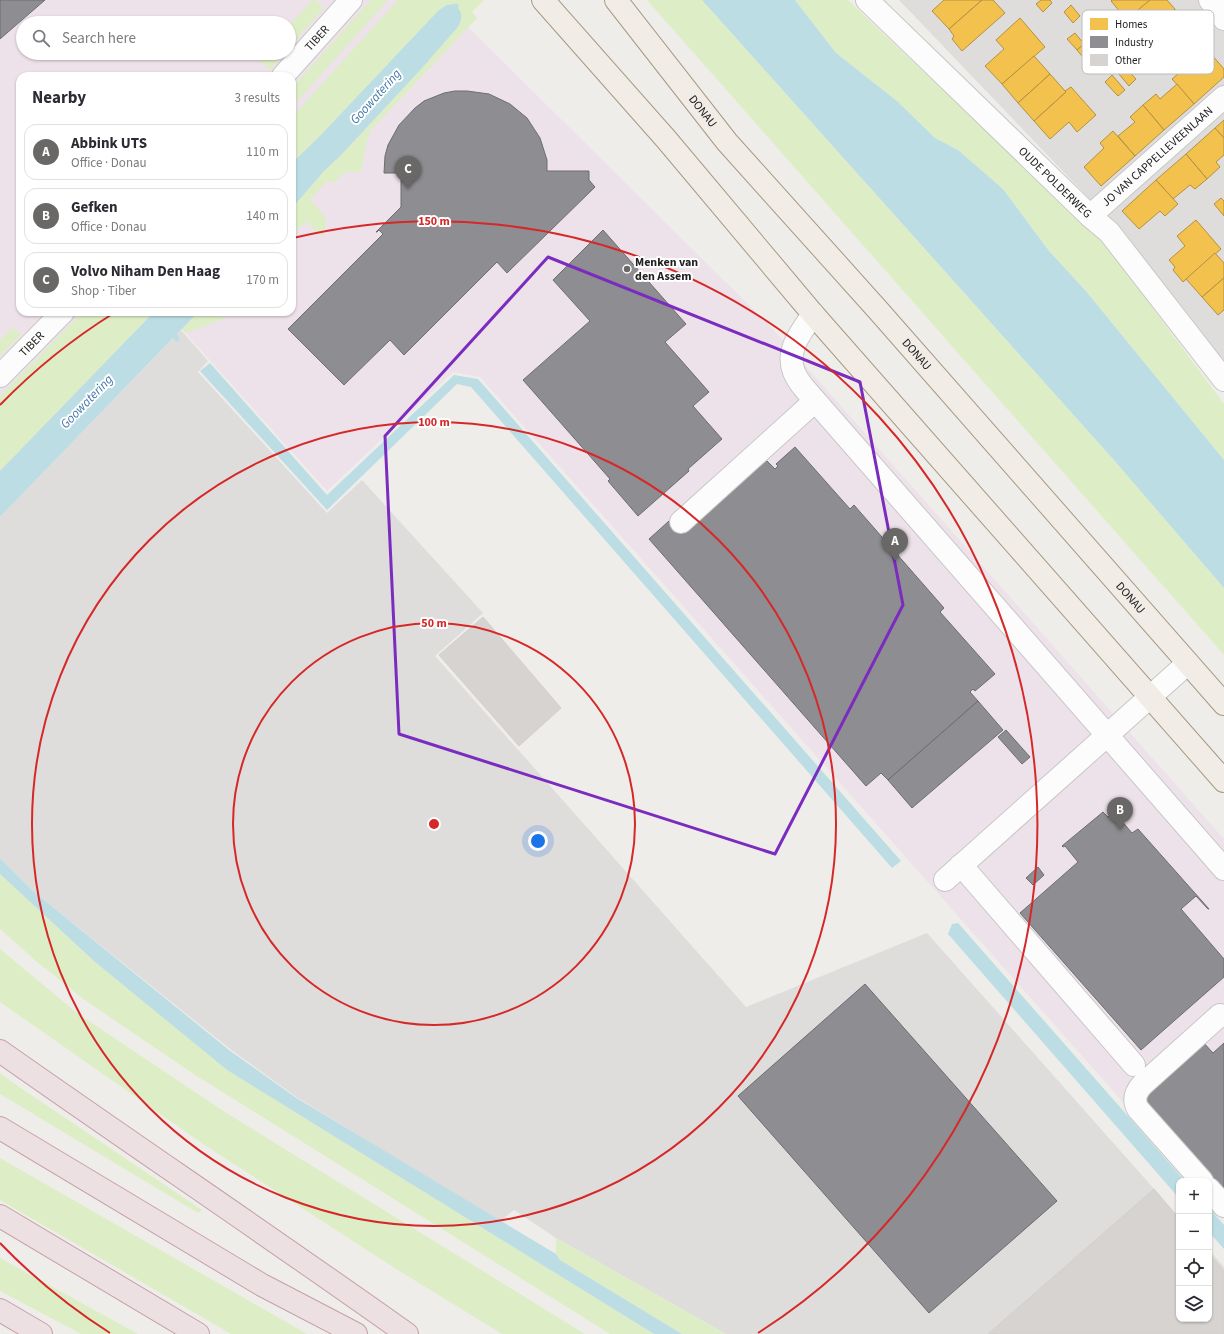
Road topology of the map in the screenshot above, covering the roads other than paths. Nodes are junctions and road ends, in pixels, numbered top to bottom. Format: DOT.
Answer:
graph roads {
  1 [pos="352,0"];
  2 [pos="543,0"];
  3 [pos="616,0"];
  4 [pos="867,0"];
  5 [pos="1210,0"];
  6 [pos="1224,19"];
  7 [pos="287,72"];
  8 [pos="1224,98"];
  9 [pos="1090,216"];
  10 [pos="813,314"];
  11 [pos="58,316"];
  12 [pos="0,376"];
  13 [pos="1224,380"];
  14 [pos="815,401"];
  15 [pos="681,522"];
  16 [pos="1188,663"];
  17 [pos="1150,698"];
  18 [pos="1224,704"];
  19 [pos="1108,735"];
  20 [pos="1224,781"];
  21 [pos="961,865"];
  22 [pos="1224,869"];
  23 [pos="945,880"];
  24 [pos="1224,1016"];
  25 [pos="0,1051"];
  26 [pos="1134,1065"];
  27 [pos="0,1128"];
  28 [pos="1199,1178"];
  29 [pos="1212,1192"];
  30 [pos="1224,1206"];
  31 [pos="0,1216"];
  32 [pos="0,1310"];
  33 [pos="41,1334"];
  34 [pos="198,1334"];
  35 [pos="356,1334"];
  36 [pos="407,1334"];
  1 -- 7 [label="street, TIBER"];
  2 -- 10 [label="main road"];
  3 -- 16 [label="main road, DONAU"];
  4 -- 9 [label="street, OUDE POLDERWEG"];
  5 -- 6 [label="street"];
  8 -- 9 [label="street, JO VAN CAPPELLEVEENLAAN"];
  9 -- 13 [label="street, OUDE POLDERWEG"];
  10 -- 14 [label="street"];
  10 -- 17 [label="main road"];
  11 -- 12 [label="street, TIBER"];
  14 -- 15 [label="street"];
  14 -- 19 [label="street"];
  16 -- 17 [label="street"];
  16 -- 18 [label="main road, DONAU"];
  17 -- 19 [label="street"];
  17 -- 20 [label="main road"];
  19 -- 21 [label="street"];
  19 -- 22 [label="street"];
  21 -- 23 [label="street"];
  21 -- 26 [label="street"];
  24 -- 28 [label="street"];
  25 -- 36 [label="highway"];
  27 -- 35 [label="highway"];
  29 -- 30 [label="street"];
  31 -- 34 [label="highway"];
  32 -- 33 [label="highway"];
}
